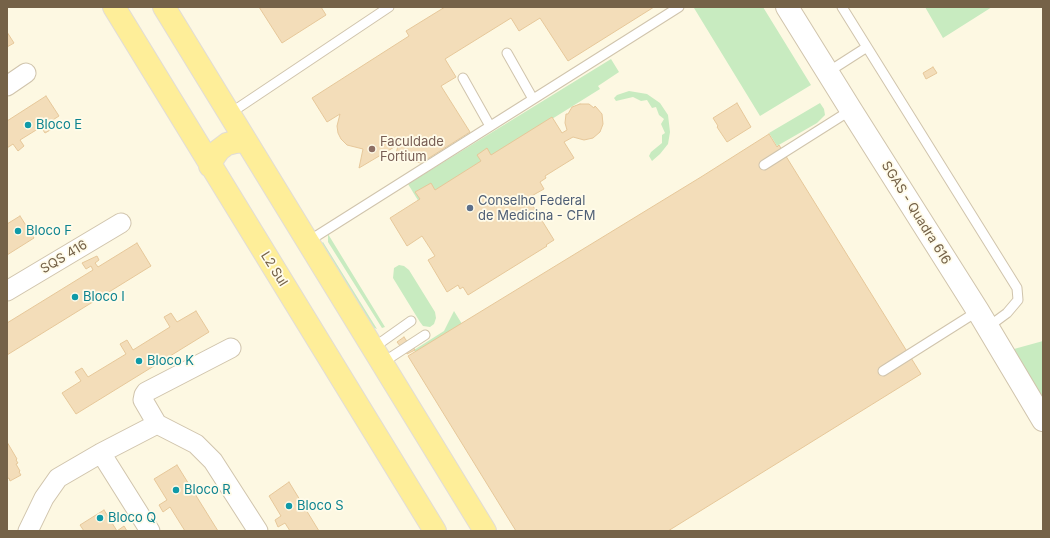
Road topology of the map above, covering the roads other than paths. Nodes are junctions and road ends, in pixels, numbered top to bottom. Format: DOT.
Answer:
graph roads {
  1 [pos="114,7"];
  2 [pos="164,7"];
  3 [pos="389,7"];
  4 [pos="679,7"];
  5 [pos="787,7"];
  6 [pos="842,7"];
  7 [pos="867,47"];
  8 [pos="507,53"];
  9 [pos="828,72"];
  10 [pos="26,73"];
  11 [pos="463,78"];
  12 [pos="7,86"];
  13 [pos="533,99"];
  14 [pos="851,110"];
  15 [pos="229,114"];
  16 [pos="490,126"];
  17 [pos="245,141"];
  18 [pos="764,165"];
  19 [pos="210,166"];
  20 [pos="121,223"];
  21 [pos="308,242"];
  22 [pos="7,291"];
  23 [pos="983,319"];
  24 [pos="411,321"];
  25 [pos="424,335"];
  26 [pos="231,348"];
  27 [pos="377,356"];
  28 [pos="883,371"];
  29 [pos="1043,420"];
  30 [pos="157,424"];
  31 [pos="101,452"];
  32 [pos="28,531"];
  33 [pos="150,531"];
  34 [pos="258,531"];
  35 [pos="435,531"];
  36 [pos="485,531"];
  1 -- 19 [label="main road, L2 Sul"];
  2 -- 15 [label="main road"];
  3 -- 15 [label="lane"];
  4 -- 13 [label="lane"];
  5 -- 9 [label="street, SGAS - Quadra 616"];
  6 -- 7 [label="lane"];
  7 -- 9 [label="lane"];
  7 -- 23 [label="lane"];
  8 -- 13 [label="lane"];
  9 -- 14 [label="street, SGAS - Quadra 616"];
  10 -- 12 [label="street"];
  11 -- 16 [label="lane"];
  13 -- 16 [label="lane"];
  14 -- 18 [label="lane"];
  14 -- 23 [label="street, SGAS - Quadra 616"];
  15 -- 17 [label="main road"];
  16 -- 21 [label="lane"];
  17 -- 19 [label="main road"];
  17 -- 21 [label="main road"];
  19 -- 35 [label="main road, L2 Sul"];
  20 -- 22 [label="street, SQS 416"];
  21 -- 27 [label="main road"];
  23 -- 28 [label="lane"];
  23 -- 29 [label="street, SGAS - Quadra 616"];
  24 -- 27 [label="lane"];
  25 -- 27 [label="lane"];
  26 -- 30 [label="street"];
  27 -- 36 [label="main road"];
  30 -- 31 [label="street"];
  30 -- 34 [label="street"];
  31 -- 32 [label="street"];
  31 -- 33 [label="street"];
}
